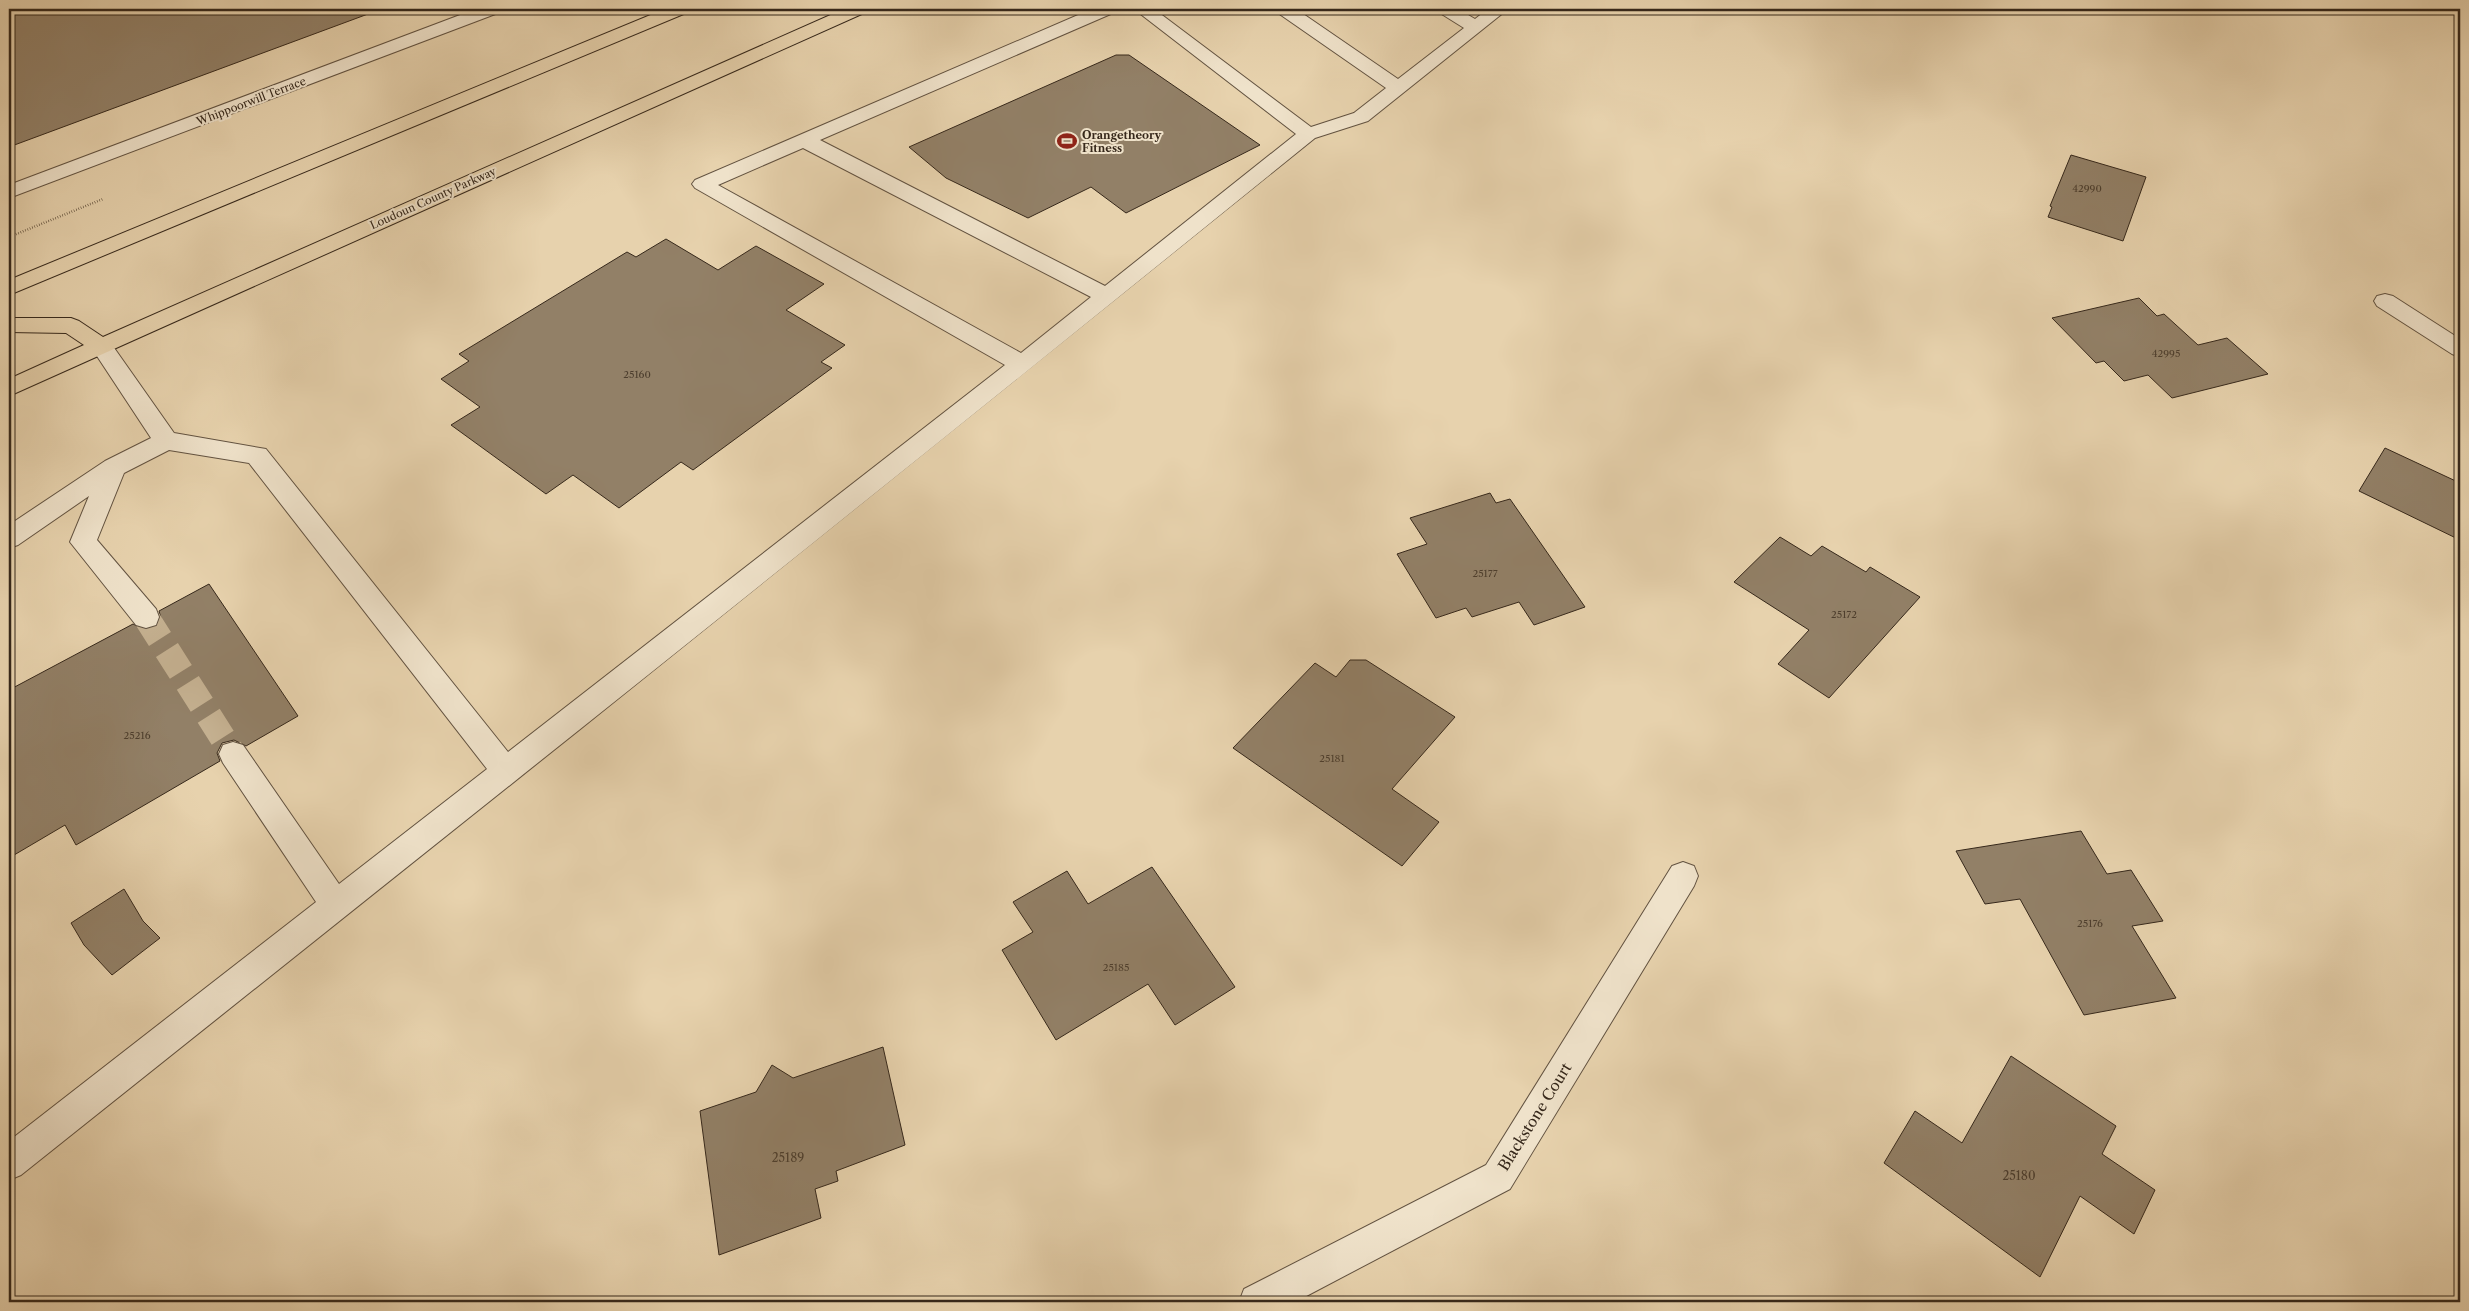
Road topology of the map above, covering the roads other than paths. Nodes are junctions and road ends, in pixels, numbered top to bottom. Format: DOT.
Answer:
graph roads {
  1 [pos="492,9"];
  2 [pos="680,9"];
  3 [pos="858,9"];
  4 [pos="1107,9"];
  5 [pos="1143,9"];
  6 [pos="1284,9"];
  7 [pos="1446,9"];
  8 [pos="1499,9"];
  9 [pos="1475,27"];
  10 [pos="1398,88"];
  11 [pos="1308,134"];
  12 [pos="804,140"];
  13 [pos="9,192"];
  14 [pos="9,288"];
  15 [pos="1106,296"];
  16 [pos="2385,301"];
  17 [pos="9,325"];
  18 [pos="102,347"];
  19 [pos="2460,349"];
  20 [pos="1022,364"];
  21 [pos="9,388"];
  22 [pos="166,441"];
  23 [pos="114,467"];
  24 [pos="9,538"];
  25 [pos="146,617"];
  26 [pos="233,754"];
  27 [pos="506,772"];
  28 [pos="1683,876"];
  29 [pos="336,906"];
  30 [pos="9,1163"];
  31 [pos="1257,1302"];
  1 -- 13 [label="street, Whippoorwill Terrace"];
  2 -- 14 [label="main road"];
  3 -- 18 [label="main road, Loudoun County Parkway"];
  4 -- 12 [label="street"];
  5 -- 11 [label="street"];
  6 -- 10 [label="street"];
  7 -- 9 [label="street"];
  8 -- 9 [label="street"];
  9 -- 10 [label="street"];
  10 -- 11 [label="street"];
  11 -- 15 [label="street"];
  12 -- 15 [label="street"];
  12 -- 20 [label="street"];
  15 -- 20 [label="street"];
  16 -- 19 [label="street"];
  17 -- 18 [label="main road"];
  18 -- 21 [label="main road, Loudoun County Parkway"];
  18 -- 22 [label="street"];
  20 -- 27 [label="street"];
  22 -- 23 [label="street"];
  22 -- 27 [label="street"];
  23 -- 24 [label="street"];
  23 -- 25 [label="street"];
  26 -- 29 [label="street"];
  27 -- 29 [label="street"];
  28 -- 31 [label="street, Blackstone Court"];
  29 -- 30 [label="street"];
}
